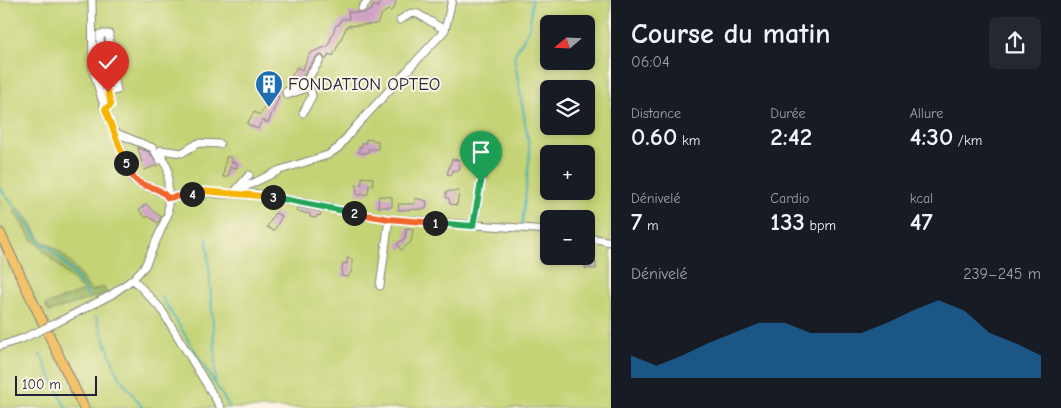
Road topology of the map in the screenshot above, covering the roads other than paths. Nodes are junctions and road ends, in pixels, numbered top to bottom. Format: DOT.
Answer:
graph roads {
  1 [pos="92,0"];
  2 [pos="368,0"];
  3 [pos="452,0"];
  4 [pos="362,8"];
  5 [pos="400,20"];
  6 [pos="445,30"];
  7 [pos="104,34"];
  8 [pos="320,60"];
  9 [pos="105,109"];
  10 [pos="303,113"];
  11 [pos="116,133"];
  12 [pos="220,144"];
  13 [pos="486,155"];
  14 [pos="169,167"];
  15 [pos="248,175"];
  16 [pos="234,192"];
  17 [pos="168,198"];
  18 [pos="389,219"];
  19 [pos="473,226"];
  20 [pos="540,230"];
  21 [pos="0,233"];
  22 [pos="595,238"];
  23 [pos="611,242"];
  24 [pos="0,245"];
  25 [pos="19,274"];
  26 [pos="133,280"];
  27 [pos="380,286"];
  28 [pos="0,346"];
  29 [pos="84,408"];
  30 [pos="221,408"];
  1 -- 9 [label="street"];
  2 -- 4 [label="street"];
  3 -- 6 [label="street"];
  5 -- 6 [label="street"];
  6 -- 16 [label="street"];
  7 -- 9 [label="street"];
  8 -- 10 [label="street"];
  9 -- 11 [label="street"];
  11 -- 14 [label="street"];
  11 -- 17 [label="street"];
  12 -- 14 [label="street"];
  13 -- 19 [label="street"];
  14 -- 17 [label="street"];
  15 -- 16 [label="street"];
  16 -- 17 [label="street"];
  16 -- 18 [label="street"];
  17 -- 26 [label="street"];
  18 -- 19 [label="street"];
  18 -- 27 [label="street"];
  19 -- 20 [label="street"];
  21 -- 25 [label="main road"];
  22 -- 23 [label="street"];
  24 -- 25 [label="main road"];
  25 -- 29 [label="main road"];
  26 -- 28 [label="street, bridge"];
  26 -- 30 [label="street"];
}
